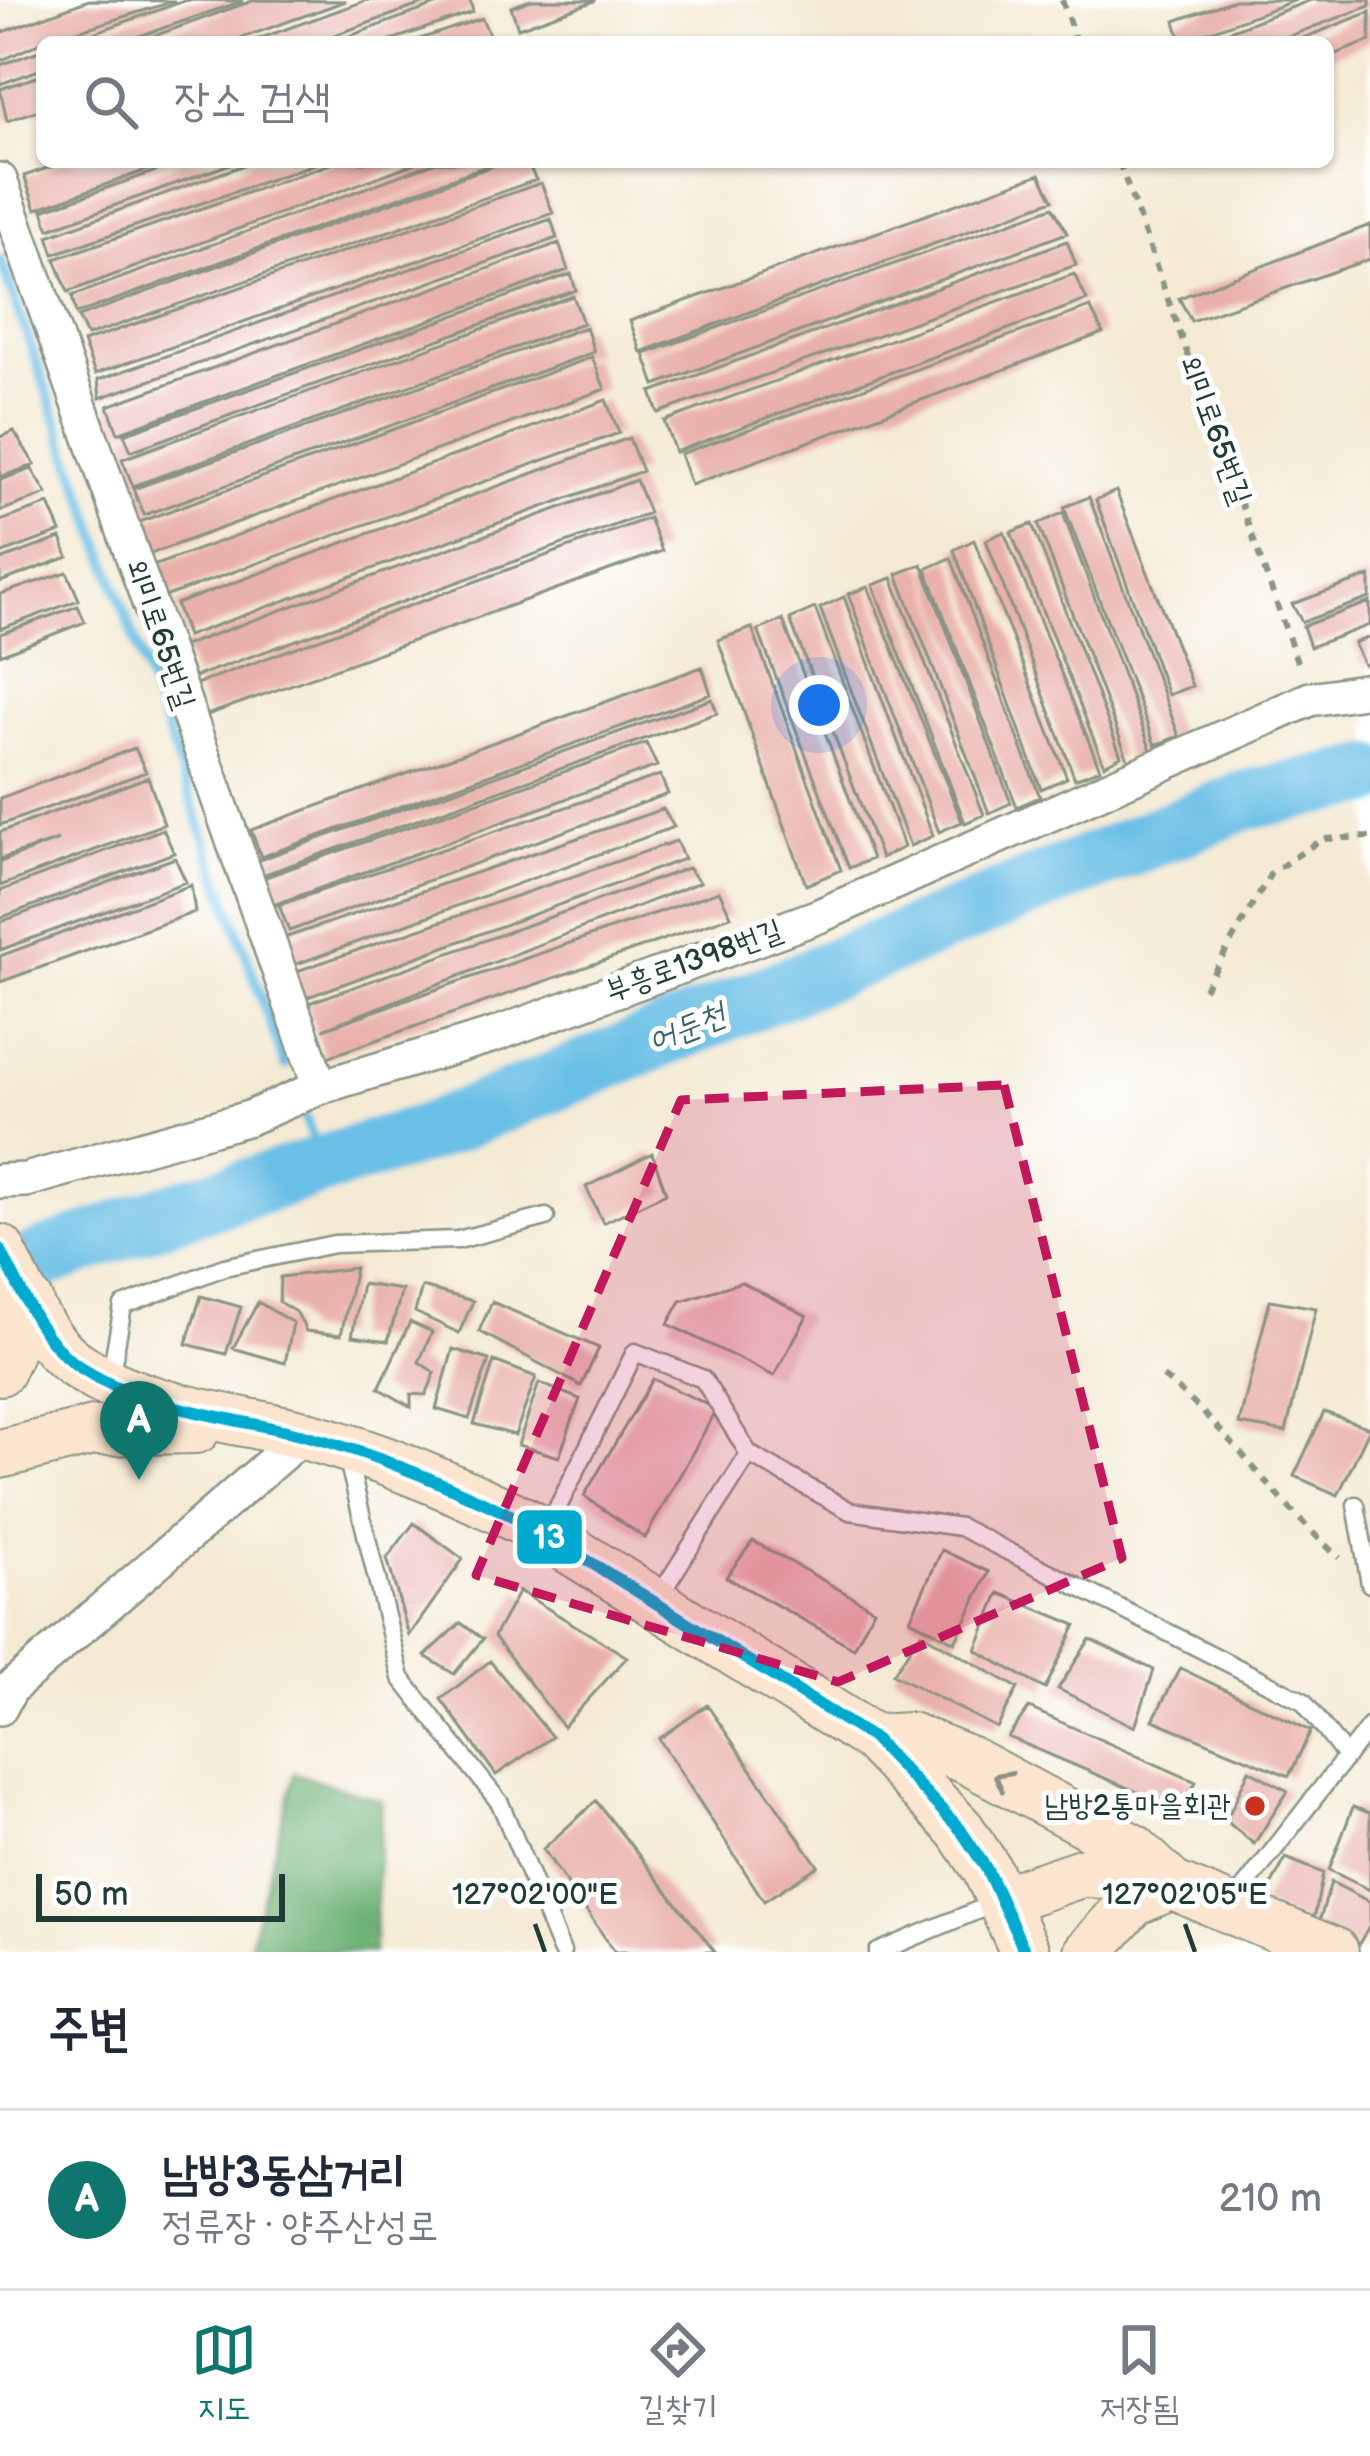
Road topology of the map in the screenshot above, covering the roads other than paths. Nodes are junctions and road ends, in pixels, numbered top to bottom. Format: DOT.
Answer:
graph roads {
  1 [pos="0,180"];
  2 [pos="1370,690"];
  3 [pos="320,1088"];
  4 [pos="0,1180"];
  5 [pos="546,1217"];
  6 [pos="0,1250"];
  7 [pos="29,1304"];
  8 [pos="0,1370"];
  9 [pos="110,1380"];
  10 [pos="0,1434"];
  11 [pos="307,1438"];
  12 [pos="0,1454"];
  13 [pos="749,1454"];
  14 [pos="1356,1505"];
  15 [pos="544,1534"];
  16 [pos="1370,1584"];
  17 [pos="654,1604"];
  18 [pos="0,1708"];
  19 [pos="1370,1726"];
  20 [pos="874,1739"];
  21 [pos="1345,1756"];
  22 [pos="1172,1885"];
  23 [pos="1002,1900"];
  24 [pos="1231,1906"];
  25 [pos="562,1952"];
  26 [pos="878,1952"];
  27 [pos="1025,1952"];
  28 [pos="1088,1952"];
  29 [pos="1334,1952"];
  1 -- 3 [label="street, 외미로65번길"];
  2 -- 3 [label="street, 부흥로1398번길"];
  3 -- 4 [label="street, 부흥로1398번길"];
  5 -- 9 [label="lane"];
  6 -- 7 [label="street"];
  7 -- 8 [label="street"];
  7 -- 9 [label="street"];
  9 -- 10 [label="street"];
  9 -- 11 [label="street"];
  11 -- 12 [label="street"];
  11 -- 15 [label="street"];
  11 -- 18 [label="street"];
  11 -- 25 [label="lane"];
  13 -- 15 [label="lane"];
  13 -- 17 [label="lane"];
  13 -- 21 [label="lane"];
  14 -- 16 [label="lane"];
  15 -- 17 [label="street"];
  17 -- 20 [label="street"];
  19 -- 21 [label="lane"];
  22 -- 20 [label="street, one-way"];
  20 -- 23 [label="street"];
  21 -- 24 [label="lane"];
  22 -- 23 [label="street"];
  22 -- 24 [label="street"];
  22 -- 28 [label="street"];
  23 -- 26 [label="lane"];
  23 -- 27 [label="street"];
  24 -- 29 [label="street"];
}
